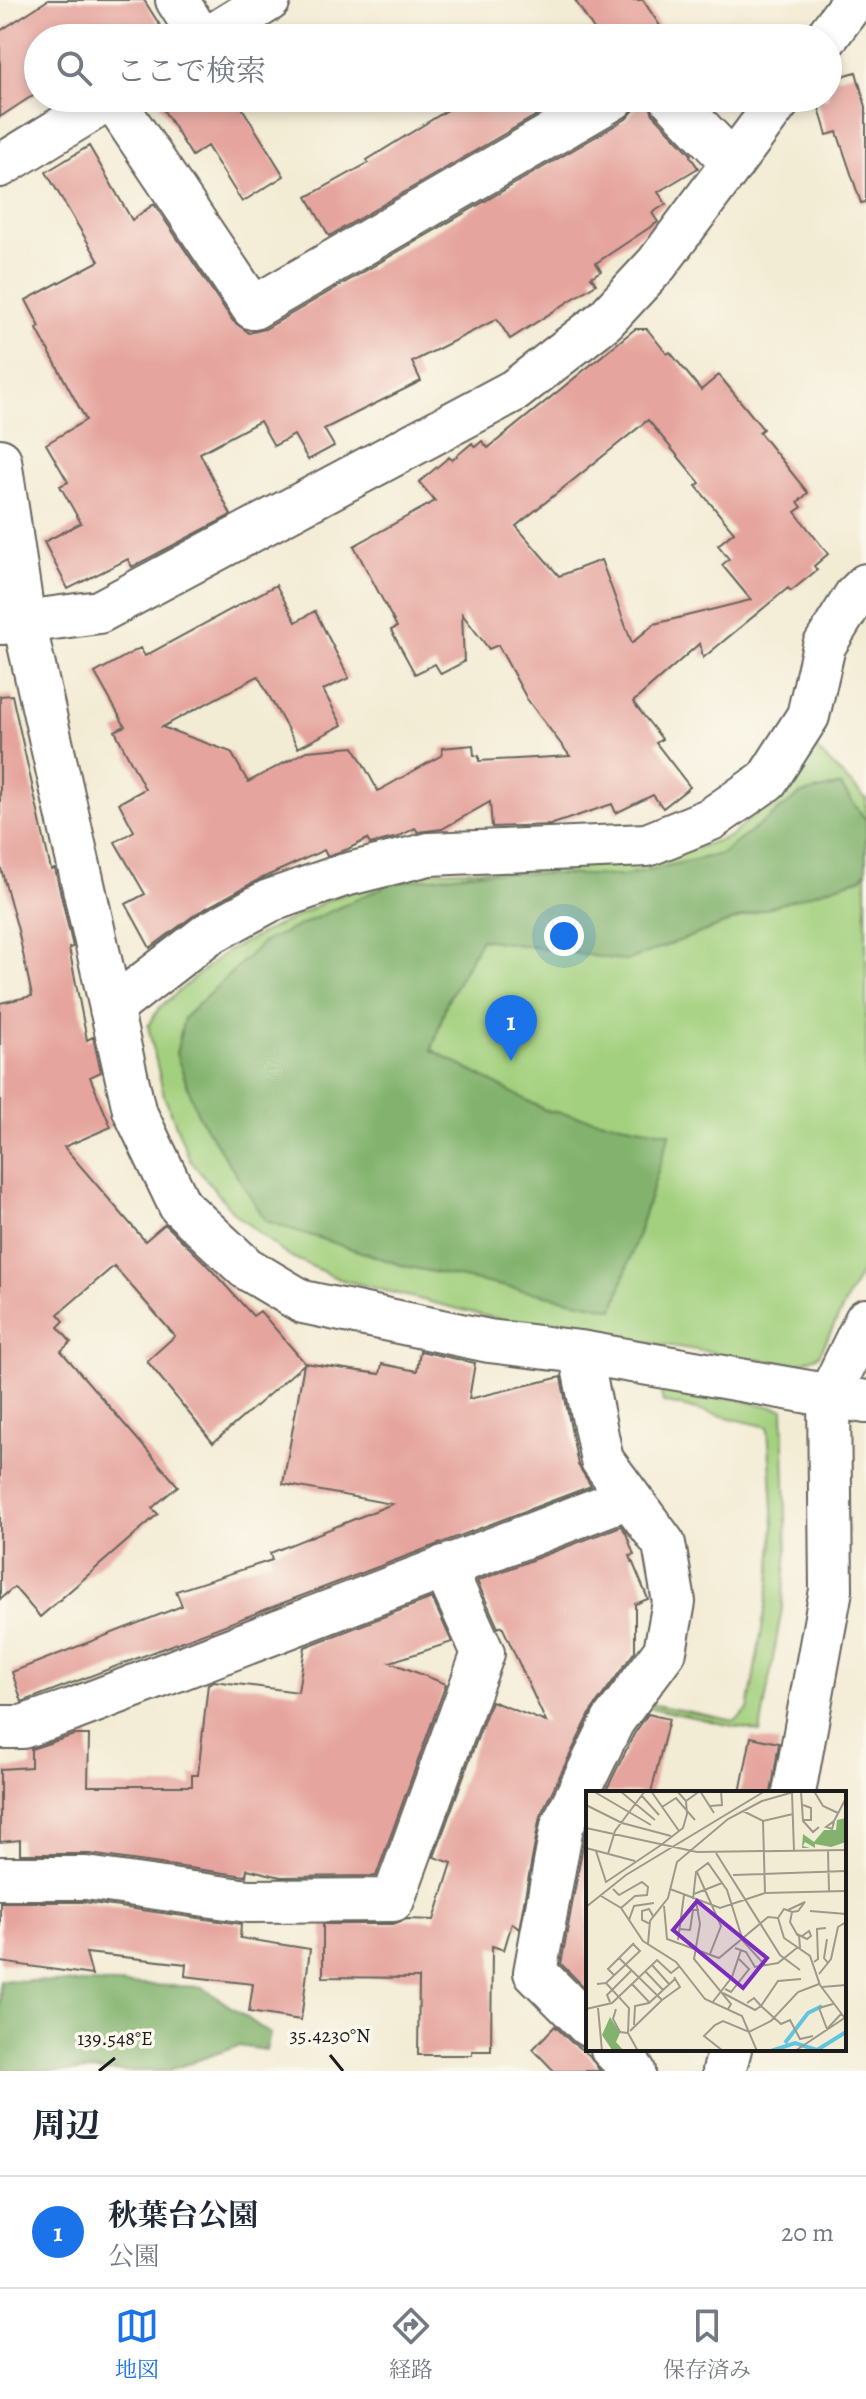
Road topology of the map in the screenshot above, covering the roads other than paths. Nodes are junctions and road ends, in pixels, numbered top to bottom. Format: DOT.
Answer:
graph roads {
  1 [pos="177,0"];
  2 [pos="269,0"];
  3 [pos="854,0"];
  4 [pos="192,24"];
  5 [pos="230,24"];
  6 [pos="836,24"];
  7 [pos="88,112"];
  8 [pos="120,112"];
  9 [pos="590,112"];
  10 [pos="684,112"];
  11 [pos="771,112"];
  12 [pos="733,163"];
  13 [pos="0,166"];
  14 [pos="0,460"];
  15 [pos="866,585"];
  16 [pos="12,623"];
  17 [pos="111,1009"];
  18 [pos="866,1320"];
  19 [pos="580,1352"];
  20 [pos="847,1399"];
  21 [pos="629,1497"];
  22 [pos="444,1567"];
  23 [pos="0,1727"];
  24 [pos="794,1791"];
  25 [pos="0,1878"];
  26 [pos="586,2023"];
  27 [pos="614,2051"];
  28 [pos="729,2051"];
  29 [pos="634,2071"];
  30 [pos="724,2071"];
  1 -- 4 [label="street"];
  2 -- 5 [label="street"];
  3 -- 6 [label="street"];
  7 -- 13 [label="street"];
  8 -- 9 [label="street"];
  10 -- 12 [label="street"];
  11 -- 12 [label="street"];
  12 -- 16 [label="street"];
  14 -- 16 [label="street"];
  15 -- 17 [label="street"];
  16 -- 17 [label="street"];
  17 -- 19 [label="street"];
  18 -- 20 [label="street"];
  19 -- 20 [label="street"];
  19 -- 21 [label="street"];
  20 -- 24 [label="street"];
  21 -- 22 [label="street"];
  21 -- 26 [label="street"];
  22 -- 23 [label="street"];
  22 -- 25 [label="street"];
  27 -- 29 [label="street"];
  28 -- 30 [label="street"];
}
